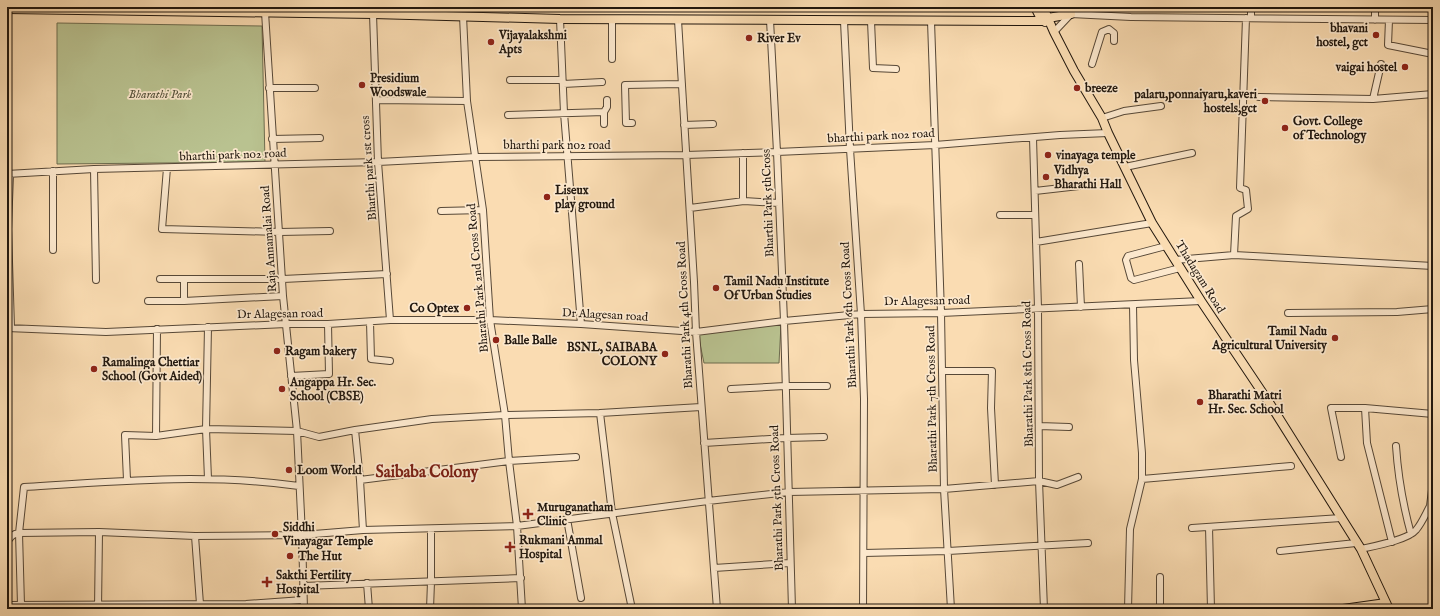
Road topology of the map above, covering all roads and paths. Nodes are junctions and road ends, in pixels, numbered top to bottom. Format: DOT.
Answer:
graph roads {
  1 [pos="1035,7"];
  2 [pos="1043,7"];
  3 [pos="1251,7"];
  4 [pos="1375,7"];
  5 [pos="7,9"];
  6 [pos="265,12"];
  7 [pos="373,14"];
  8 [pos="1071,14"];
  9 [pos="463,16"];
  10 [pos="1110,16"];
  11 [pos="1248,18"];
  12 [pos="560,19"];
  13 [pos="612,19"];
  14 [pos="1046,19"];
  15 [pos="678,20"];
  16 [pos="770,20"];
  17 [pos="1375,20"];
  18 [pos="1389,20"];
  19 [pos="1433,20"];
  20 [pos="844,21"];
  21 [pos="871,21"];
  22 [pos="931,21"];
  23 [pos="1109,29"];
  24 [pos="1054,32"];
  25 [pos="1114,41"];
  26 [pos="1433,54"];
  27 [pos="612,58"];
  28 [pos="1092,64"];
  29 [pos="1382,64"];
  30 [pos="896,69"];
  31 [pos="510,80"];
  32 [pos="562,82"];
  33 [pos="602,82"];
  34 [pos="682,84"];
  35 [pos="269,88"];
  36 [pos="315,88"];
  37 [pos="1433,94"];
  38 [pos="1259,97"];
  39 [pos="1374,99"];
  40 [pos="376,100"];
  41 [pos="607,100"];
  42 [pos="467,101"];
  43 [pos="1161,106"];
  44 [pos="604,112"];
  45 [pos="564,113"];
  46 [pos="508,115"];
  47 [pos="1102,118"];
  48 [pos="632,123"];
  49 [pos="604,124"];
  50 [pos="713,124"];
  51 [pos="684,125"];
  52 [pos="1108,133"];
  53 [pos="320,138"];
  54 [pos="1033,138"];
  55 [pos="272,139"];
  56 [pos="935,144"];
  57 [pos="850,148"];
  58 [pos="777,152"];
  59 [pos="743,153"];
  60 [pos="1192,153"];
  61 [pos="686,154"];
  62 [pos="567,156"];
  63 [pos="476,157"];
  64 [pos="378,162"];
  65 [pos="275,165"];
  66 [pos="1125,167"];
  67 [pos="167,168"];
  68 [pos="94,169"];
  69 [pos="53,171"];
  70 [pos="8,174"];
  71 [pos="1079,186"];
  72 [pos="1035,191"];
  73 [pos="743,201"];
  74 [pos="779,203"];
  75 [pos="690,208"];
  76 [pos="483,210"];
  77 [pos="441,211"];
  78 [pos="1000,215"];
  79 [pos="1035,215"];
  80 [pos="1152,223"];
  81 [pos="330,231"];
  82 [pos="280,232"];
  83 [pos="1036,242"];
  84 [pos="1166,246"];
  85 [pos="53,250"];
  86 [pos="1234,255"];
  87 [pos="1175,260"];
  88 [pos="1079,264"];
  89 [pos="1433,266"];
  90 [pos="1180,268"];
  91 [pos="387,274"];
  92 [pos="160,279"];
  93 [pos="184,279"];
  94 [pos="283,279"];
  95 [pos="96,280"];
  96 [pos="283,296"];
  97 [pos="148,301"];
  98 [pos="184,301"];
  99 [pos="1201,301"];
  100 [pos="1133,305"];
  101 [pos="1081,307"];
  102 [pos="1038,308"];
  103 [pos="1433,309"];
  104 [pos="941,312"];
  105 [pos="1288,313"];
  106 [pos="861,314"];
  107 [pos="390,320"];
  108 [pos="490,320"];
  109 [pos="784,321"];
  110 [pos="370,322"];
  111 [pos="286,324"];
  112 [pos="328,324"];
  113 [pos="581,324"];
  114 [pos="208,327"];
  115 [pos="9,328"];
  116 [pos="157,329"];
  117 [pos="696,332"];
  118 [pos="390,361"];
  119 [pos="942,371"];
  120 [pos="291,376"];
  121 [pos="785,386"];
  122 [pos="827,386"];
  123 [pos="731,388"];
  124 [pos="701,407"];
  125 [pos="1365,408"];
  126 [pos="600,413"];
  127 [pos="1433,414"];
  128 [pos="505,415"];
  129 [pos="1039,426"];
  130 [pos="1069,427"];
  131 [pos="206,429"];
  132 [pos="355,430"];
  133 [pos="297,431"];
  134 [pos="156,436"];
  135 [pos="824,437"];
  136 [pos="786,438"];
  137 [pos="704,443"];
  138 [pos="1396,446"];
  139 [pos="576,457"];
  140 [pos="1341,457"];
  141 [pos="509,461"];
  142 [pos="1291,466"];
  143 [pos="1078,477"];
  144 [pos="1142,479"];
  145 [pos="127,480"];
  146 [pos="208,480"];
  147 [pos="360,480"];
  148 [pos="1040,481"];
  149 [pos="1433,482"];
  150 [pos="299,486"];
  151 [pos="995,486"];
  152 [pos="944,489"];
  153 [pos="789,492"];
  154 [pos="864,492"];
  155 [pos="708,501"];
  156 [pos="1431,506"];
  157 [pos="612,513"];
  158 [pos="1341,518"];
  159 [pos="567,519"];
  160 [pos="517,526"];
  161 [pos="1209,527"];
  162 [pos="1192,528"];
  163 [pos="431,529"];
  164 [pos="363,530"];
  165 [pos="99,532"];
  166 [pos="19,533"];
  167 [pos="1410,534"];
  168 [pos="302,535"];
  169 [pos="195,536"];
  170 [pos="7,542"];
  171 [pos="1392,542"];
  172 [pos="1088,543"];
  173 [pos="1042,546"];
  174 [pos="1359,546"];
  175 [pos="948,551"];
  176 [pos="1280,551"];
  177 [pos="864,553"];
  178 [pos="790,563"];
  179 [pos="714,568"];
  180 [pos="1160,577"];
  181 [pos="521,578"];
  182 [pos="431,582"];
  183 [pos="367,583"];
  184 [pos="303,586"];
  185 [pos="581,598"];
  186 [pos="303,600"];
  187 [pos="200,604"];
  188 [pos="7,605"];
  189 [pos="21,605"];
  190 [pos="174,606"];
  191 [pos="1387,606"];
  192 [pos="98,607"];
  193 [pos="304,609"];
  194 [pos="369,609"];
  195 [pos="430,609"];
  196 [pos="522,609"];
  197 [pos="632,609"];
  198 [pos="717,609"];
  199 [pos="792,609"];
  200 [pos="863,609"];
  201 [pos="951,609"];
  202 [pos="1044,609"];
  203 [pos="1128,609"];
  204 [pos="1160,609"];
  205 [pos="1210,609"];
  206 [pos="1343,609"];
  1 -- 14 [label="main road, Thadagam Road"];
  2 -- 14 [label="main road, Thadagam Road"];
  3 -- 11 [label="street"];
  4 -- 17 [label="street"];
  5 -- 6 [label="main road"];
  6 -- 7 [label="main road"];
  6 -- 35 [label="street, Raja Annamalai Road"];
  7 -- 9 [label="main road"];
  7 -- 40 [label="street, Bharthi park 1st cross"];
  8 -- 10 [label="street"];
  8 -- 14 [label="main road"];
  8 -- 24 [label="street"];
  9 -- 12 [label="main road"];
  9 -- 42 [label="street, Bharathi Park 2nd Cross Road"];
  10 -- 11 [label="street"];
  10 -- 23 [label="street"];
  11 -- 17 [label="street"];
  11 -- 86 [label="street"];
  12 -- 13 [label="main road"];
  12 -- 32 [label="street"];
  13 -- 15 [label="main road"];
  13 -- 27 [label="street"];
  14 -- 22 [label="main road"];
  14 -- 24 [label="main road, Thadagam Road"];
  15 -- 16 [label="main road"];
  15 -- 34 [label="street, Bharathi Park 4th Cross Road"];
  16 -- 20 [label="main road"];
  16 -- 58 [label="street, Bharthi Park 5thCross"];
  17 -- 18 [label="street"];
  18 -- 19 [label="street"];
  18 -- 26 [label="street"];
  20 -- 21 [label="main road"];
  20 -- 57 [label="street, Bharathi Park 6th Cross Road"];
  21 -- 22 [label="main road"];
  21 -- 30 [label="street"];
  22 -- 56 [label="street, Bharathi Park 7th Cross Road"];
  23 -- 25 [label="street"];
  23 -- 28 [label="street"];
  24 -- 47 [label="main road, Thadagam Road"];
  29 -- 39 [label="street"];
  31 -- 32 [label="street"];
  32 -- 33 [label="street"];
  32 -- 45 [label="street"];
  34 -- 48 [label="street"];
  34 -- 51 [label="street, Bharathi Park 4th Cross Road"];
  35 -- 36 [label="street"];
  35 -- 55 [label="street, Raja Annamalai Road"];
  37 -- 39 [label="street"];
  38 -- 39 [label="street"];
  40 -- 42 [label="street"];
  40 -- 64 [label="street, Bharthi park 1st cross"];
  41 -- 44 [label="street"];
  42 -- 63 [label="street, Bharathi Park 2nd Cross Road"];
  43 -- 47 [label="street"];
  44 -- 45 [label="street"];
  44 -- 49 [label="street"];
  45 -- 46 [label="street"];
  45 -- 62 [label="street"];
  47 -- 52 [label="main road, Thadagam Road"];
  50 -- 51 [label="street"];
  51 -- 61 [label="street, Bharathi Park 4th Cross Road"];
  52 -- 54 [label="street, bharthi park no2 road"];
  52 -- 66 [label="main road, Thadagam Road"];
  53 -- 55 [label="street"];
  54 -- 56 [label="street, bharthi park no2 road"];
  54 -- 72 [label="street, Bharathi Park 8th Cross Road"];
  55 -- 65 [label="street, Raja Annamalai Road"];
  56 -- 57 [label="street, bharthi park no2 road"];
  56 -- 104 [label="street, Bharathi Park 7th Cross Road"];
  57 -- 58 [label="street, bharthi park no2 road"];
  57 -- 106 [label="street, Bharathi Park 6th Cross Road"];
  58 -- 59 [label="street, bharthi park no2 road"];
  58 -- 74 [label="street, Bharthi Park 5thCross"];
  59 -- 61 [label="street, bharthi park no2 road"];
  59 -- 73 [label="street"];
  60 -- 66 [label="street"];
  61 -- 62 [label="street, bharthi park no2 road"];
  61 -- 75 [label="street, Bharathi Park 4th Cross Road"];
  62 -- 63 [label="street, bharthi park no2 road"];
  62 -- 113 [label="street"];
  63 -- 64 [label="street, bharthi park no2 road"];
  63 -- 76 [label="street, Bharathi Park 2nd Cross Road"];
  64 -- 65 [label="street, bharthi park no2 road"];
  64 -- 91 [label="street, Bharthi park 1st cross"];
  65 -- 67 [label="street, bharthi park no2 road"];
  65 -- 82 [label="street, Raja Annamalai Road"];
  66 -- 80 [label="main road, Thadagam Road"];
  67 -- 68 [label="street, bharthi park no2 road"];
  67 -- 82 [label="street"];
  68 -- 69 [label="street, bharthi park no2 road"];
  68 -- 95 [label="street"];
  69 -- 70 [label="street, bharthi park no2 road"];
  69 -- 85 [label="street"];
  70 -- 115 [label="street"];
  71 -- 72 [label="street"];
  72 -- 79 [label="street, Bharathi Park 8th Cross Road"];
  73 -- 74 [label="street"];
  73 -- 75 [label="street"];
  74 -- 109 [label="street, Bharthi Park 5thCross"];
  75 -- 117 [label="street, Bharathi Park 4th Cross Road"];
  76 -- 77 [label="street"];
  76 -- 108 [label="street, Bharathi Park 2nd Cross Road"];
  78 -- 79 [label="street"];
  79 -- 83 [label="street, Bharathi Park 8th Cross Road"];
  80 -- 83 [label="street"];
  80 -- 84 [label="main road, Thadagam Road"];
  81 -- 82 [label="street"];
  82 -- 94 [label="street, Raja Annamalai Road"];
  83 -- 102 [label="street, Bharathi Park 8th Cross Road"];
  84 -- 87 [label="main road, Thadagam Road"];
  84 -- 90 [label="street"];
  86 -- 87 [label="street"];
  86 -- 89 [label="street"];
  87 -- 90 [label="main road, Thadagam Road"];
  88 -- 101 [label="street"];
  90 -- 99 [label="main road, Thadagam Road"];
  91 -- 94 [label="street"];
  91 -- 107 [label="street, Bharthi park 1st cross"];
  92 -- 93 [label="street"];
  93 -- 94 [label="street"];
  93 -- 98 [label="street"];
  94 -- 96 [label="street, Raja Annamalai Road"];
  96 -- 98 [label="street"];
  96 -- 111 [label="street, Raja Annamalai Road"];
  97 -- 98 [label="street"];
  99 -- 100 [label="street, Dr Alagesan road"];
  99 -- 158 [label="main road, Thadagam Road"];
  100 -- 101 [label="street, Dr Alagesan road"];
  100 -- 144 [label="street"];
  101 -- 102 [label="street, Dr Alagesan road"];
  102 -- 104 [label="street, Dr Alagesan road"];
  102 -- 129 [label="street, Bharathi Park 8th Cross Road"];
  103 -- 105 [label="street"];
  104 -- 106 [label="street, Dr Alagesan road"];
  104 -- 119 [label="street, Bharathi Park 7th Cross Road"];
  106 -- 109 [label="street, Dr Alagesan road"];
  106 -- 154 [label="street, Bharathi Park 6th Cross Road"];
  107 -- 108 [label="street, Dr Alagesan road"];
  107 -- 110 [label="street, Dr Alagesan road"];
  108 -- 113 [label="street, Dr Alagesan road"];
  108 -- 128 [label="street, Bharathi Park 2nd Cross Road"];
  109 -- 117 [label="street, Dr Alagesan road"];
  109 -- 121 [label="street, Bharthi Park 5thCross"];
  110 -- 112 [label="street, Dr Alagesan road"];
  110 -- 118 [label="street"];
  111 -- 112 [label="street, Dr Alagesan road"];
  111 -- 114 [label="street, Dr Alagesan road"];
  111 -- 120 [label="street, Raja Annamalai Road"];
  112 -- 120 [label="street"];
  113 -- 117 [label="street, Dr Alagesan road"];
  114 -- 116 [label="street, Dr Alagesan road"];
  114 -- 131 [label="street"];
  115 -- 116 [label="street, Dr Alagesan road"];
  116 -- 134 [label="street"];
  117 -- 124 [label="street, Bharathi Park 4th Cross Road"];
  119 -- 151 [label="street"];
  119 -- 152 [label="street, Bharathi Park 7th Cross Road"];
  120 -- 133 [label="street, Raja Annamalai Road"];
  121 -- 122 [label="street"];
  121 -- 123 [label="street"];
  121 -- 136 [label="street, Bharathi Park 5th Cross Road"];
  124 -- 126 [label="street"];
  124 -- 137 [label="street, Bharathi Park 4th Cross Road"];
  125 -- 127 [label="street"];
  125 -- 140 [label="street"];
  125 -- 171 [label="street"];
  126 -- 128 [label="street"];
  126 -- 157 [label="street"];
  128 -- 132 [label="street"];
  128 -- 141 [label="street, Bharathi Park 2nd Cross Road"];
  129 -- 130 [label="street"];
  129 -- 148 [label="street, Bharathi Park 8th Cross Road"];
  131 -- 133 [label="street"];
  131 -- 134 [label="street"];
  131 -- 146 [label="street"];
  132 -- 133 [label="street"];
  132 -- 147 [label="street"];
  133 -- 150 [label="street, Raja Annamalai Road"];
  134 -- 145 [label="street"];
  135 -- 136 [label="street"];
  136 -- 137 [label="street"];
  136 -- 153 [label="street, Bharathi Park 5th Cross Road"];
  137 -- 155 [label="street, Bharathi Park 4th Cross Road"];
  138 -- 167 [label="street"];
  139 -- 141 [label="street"];
  141 -- 147 [label="street"];
  141 -- 160 [label="street, Bharathi Park 2nd Cross Road"];
  142 -- 144 [label="street"];
  143 -- 148 [label="street"];
  144 -- 203 [label="street"];
  145 -- 146 [label="street"];
  145 -- 166 [label="street"];
  146 -- 150 [label="street"];
  147 -- 164 [label="street"];
  148 -- 151 [label="street"];
  148 -- 173 [label="street, Bharathi Park 8th Cross Road"];
  149 -- 156 [label="street"];
  150 -- 168 [label="street, Raja Annamalai Road"];
  151 -- 152 [label="street"];
  152 -- 154 [label="street"];
  152 -- 175 [label="street, Bharathi Park 7th Cross Road"];
  153 -- 154 [label="street"];
  153 -- 155 [label="street"];
  153 -- 178 [label="street, Bharathi Park 5th Cross Road"];
  154 -- 177 [label="street, Bharathi Park 6th Cross Road"];
  155 -- 157 [label="street"];
  155 -- 179 [label="street, Bharathi Park 4th Cross Road"];
  156 -- 167 [label="street"];
  157 -- 159 [label="street"];
  157 -- 197 [label="street"];
  158 -- 161 [label="street"];
  158 -- 174 [label="main road, Thadagam Road"];
  159 -- 160 [label="street"];
  159 -- 185 [label="street"];
  160 -- 163 [label="street"];
  160 -- 181 [label="street, Bharathi Park 2nd Cross Road"];
  161 -- 162 [label="street"];
  161 -- 205 [label="street"];
  163 -- 164 [label="street"];
  163 -- 182 [label="street"];
  164 -- 168 [label="street"];
  165 -- 166 [label="street"];
  165 -- 169 [label="street"];
  165 -- 192 [label="street"];
  166 -- 170 [label="street"];
  166 -- 189 [label="street"];
  167 -- 171 [label="street"];
  168 -- 169 [label="street"];
  168 -- 184 [label="street, Raja Annamalai Road"];
  169 -- 187 [label="street"];
  171 -- 174 [label="street"];
  172 -- 173 [label="street"];
  173 -- 175 [label="street"];
  173 -- 202 [label="street, Bharathi Park 8th Cross Road"];
  174 -- 176 [label="street"];
  174 -- 191 [label="main road, Thadagam Road"];
  175 -- 177 [label="street"];
  175 -- 201 [label="street, Bharathi Park 7th Cross Road"];
  177 -- 200 [label="street, Bharathi Park 6th Cross Road"];
  178 -- 179 [label="street"];
  178 -- 199 [label="street, Bharathi Park 5th Cross Road"];
  179 -- 198 [label="street, Bharathi Park 4th Cross Road"];
  180 -- 204 [label="street"];
  181 -- 182 [label="street"];
  181 -- 196 [label="street, Bharathi Park 2nd Cross Road"];
  182 -- 183 [label="street"];
  182 -- 195 [label="street"];
  183 -- 184 [label="street"];
  183 -- 194 [label="street"];
  184 -- 186 [label="street, Raja Annamalai Road"];
  186 -- 187 [label="street"];
  186 -- 193 [label="street, Raja Annamalai Road"];
  187 -- 190 [label="street"];
  188 -- 189 [label="street"];
  189 -- 192 [label="street"];
  190 -- 192 [label="street"];
  191 -- 206 [label="main road"];
}
